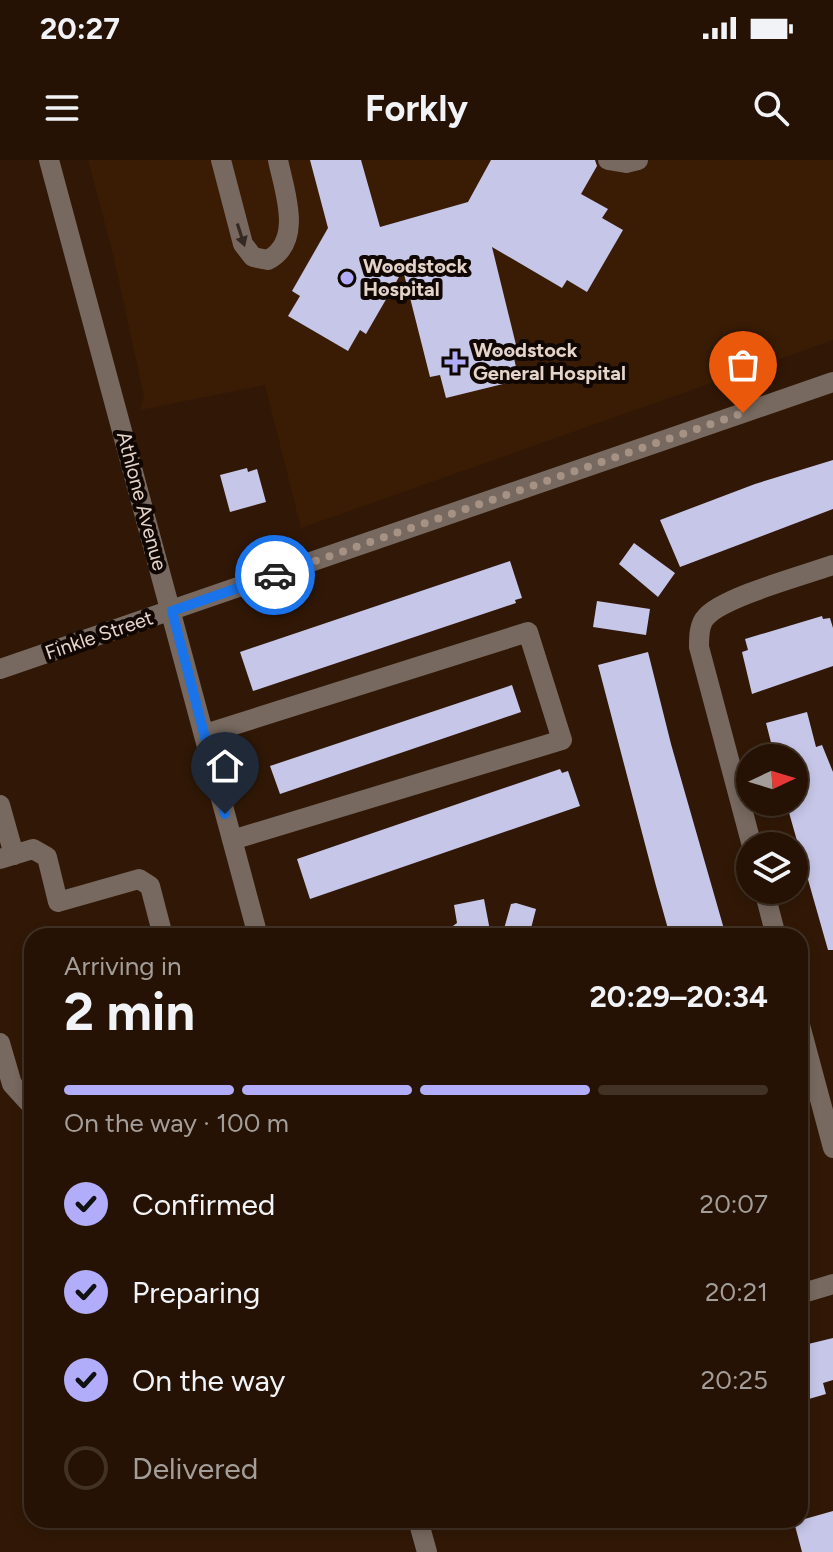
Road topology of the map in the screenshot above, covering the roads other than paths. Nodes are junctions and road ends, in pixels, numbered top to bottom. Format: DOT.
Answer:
graph roads {
  1 [pos="49,160"];
  2 [pos="221,160"];
  3 [pos="278,160"];
  4 [pos="608,160"];
  5 [pos="638,160"];
  6 [pos="833,382"];
  7 [pos="833,565"];
  8 [pos="172,611"];
  9 [pos="0,669"];
  10 [pos="205,734"];
  11 [pos="0,805"];
  12 [pos="748,832"];
  13 [pos="232,840"];
  14 [pos="7,857"];
  15 [pos="768,904"];
  16 [pos="161,928"];
  17 [pos="256,928"];
  18 [pos="774,928"];
  19 [pos="0,1043"];
  20 [pos="808,1055"];
  21 [pos="24,1097"];
  22 [pos="833,1148"];
  23 [pos="833,1284"];
  24 [pos="808,1292"];
  25 [pos="420,1528"];
  26 [pos="427,1552"];
  1 -- 8 [label="street, Athlone Avenue"];
  2 -- 3 [label="street, one-way"];
  4 -- 5 [label="street"];
  6 -- 8 [label="street, Finkle Street"];
  7 -- 12 [label="street"];
  8 -- 9 [label="street, Finkle Street"];
  8 -- 10 [label="street, Athlone Avenue"];
  10 -- 13 [label="street, Athlone Avenue"];
  10 -- 13 [label="street"];
  11 -- 14 [label="street"];
  13 -- 17 [label="street, Athlone Avenue"];
  14 -- 16 [label="street"];
  15 -- 18 [label="street"];
  19 -- 21 [label="street"];
  20 -- 22 [label="street"];
  23 -- 24 [label="street"];
  25 -- 26 [label="street"];
}
